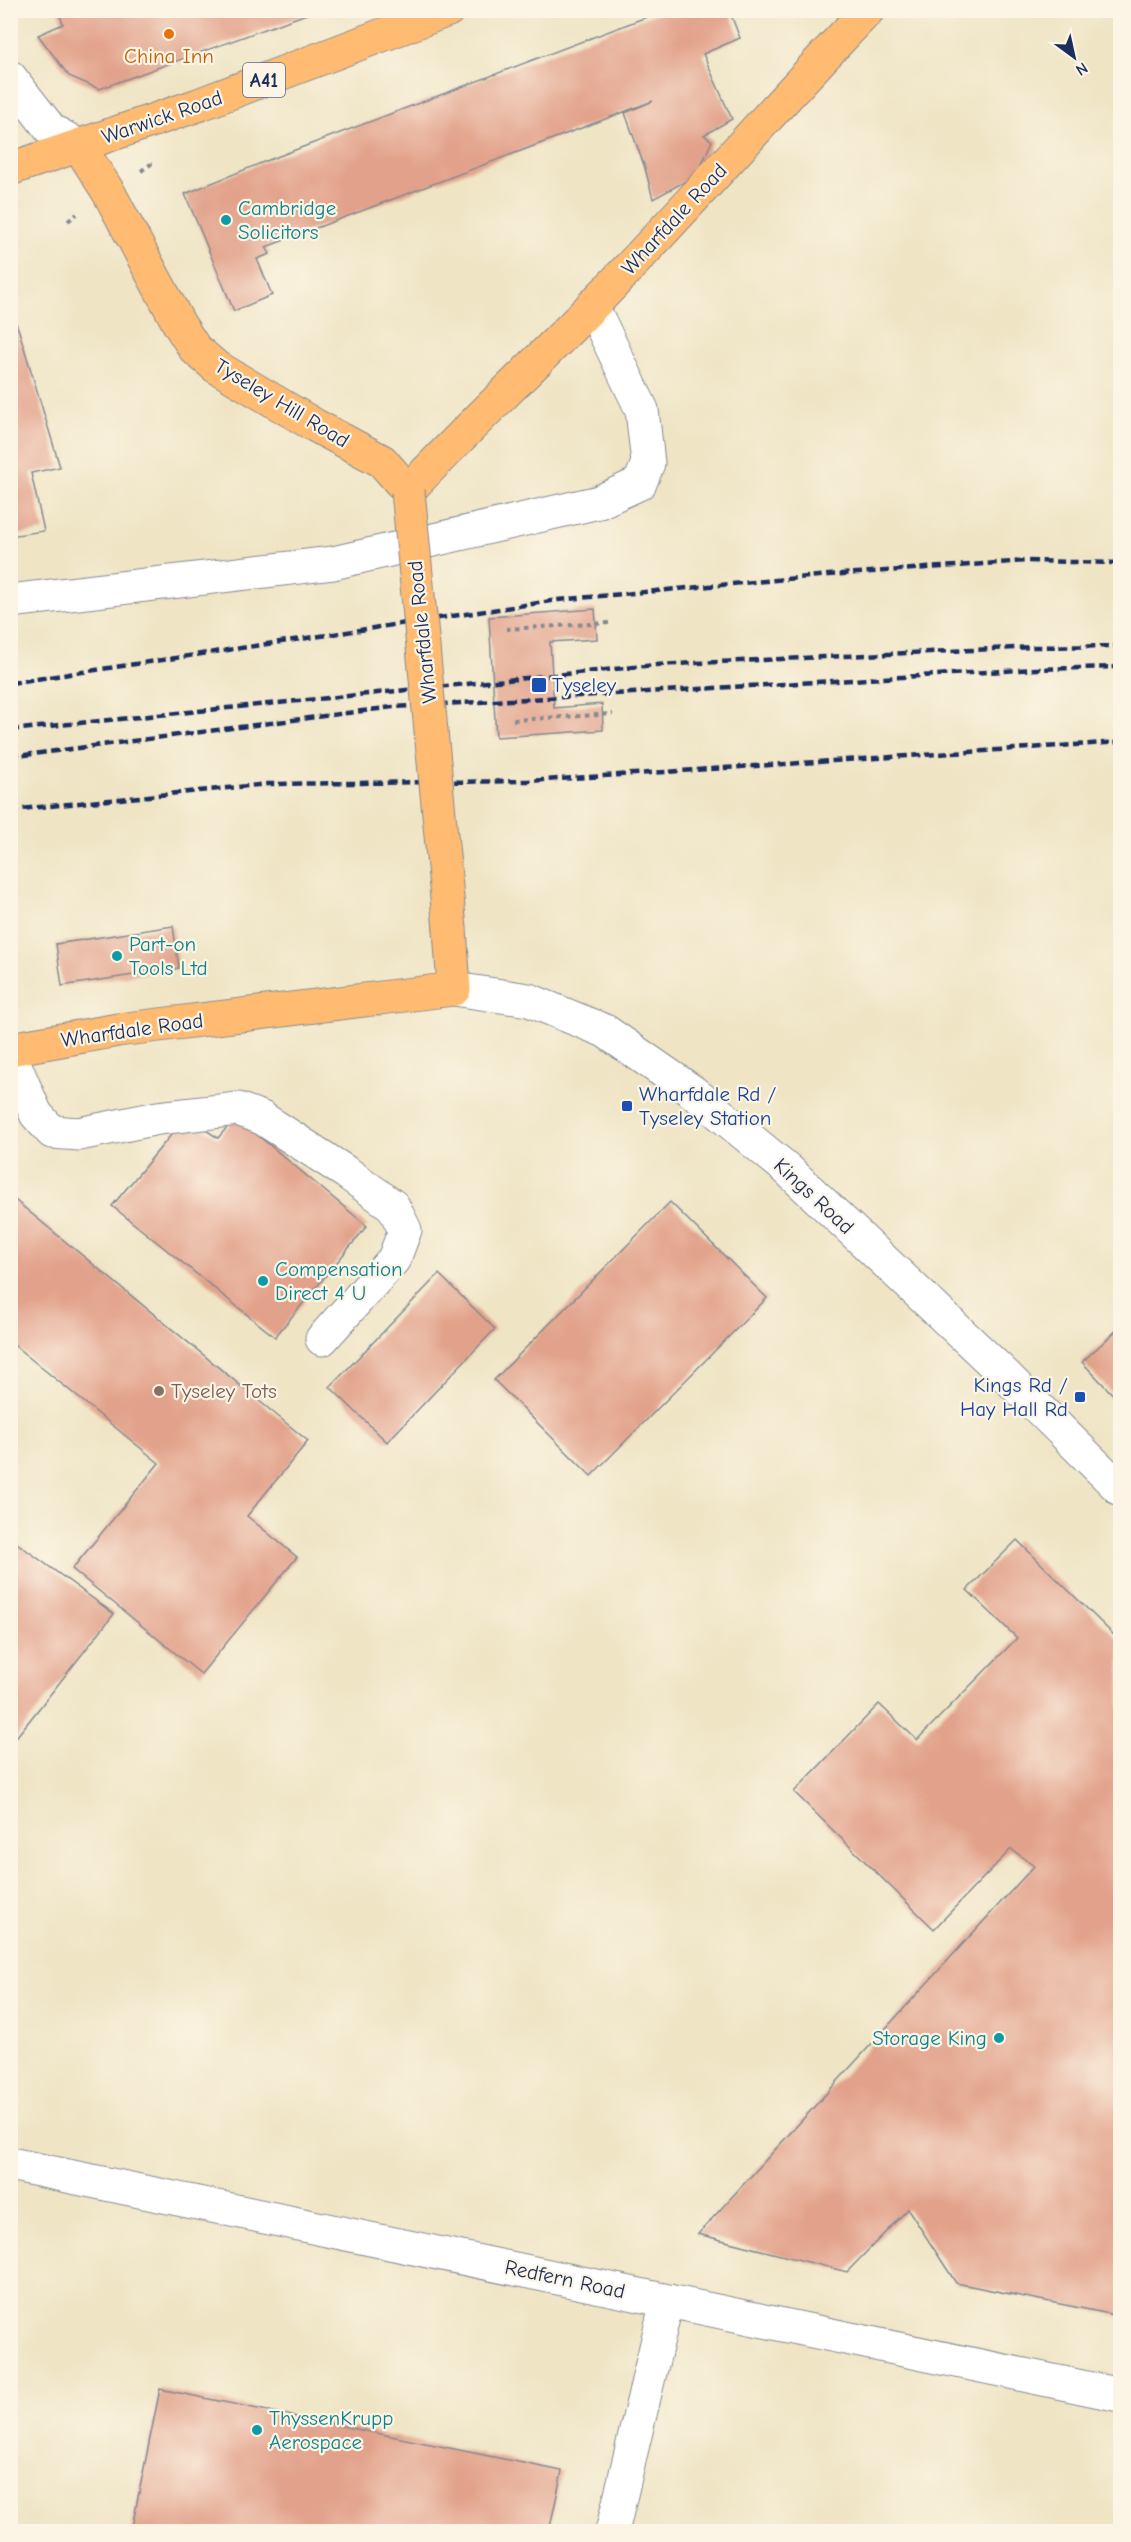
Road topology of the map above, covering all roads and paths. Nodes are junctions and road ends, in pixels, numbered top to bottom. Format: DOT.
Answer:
graph roads {
  1 [pos="448,10"];
  2 [pos="868,10"];
  3 [pos="10,77"];
  4 [pos="79,146"];
  5 [pos="10,169"];
  6 [pos="592,306"];
  7 [pos="408,491"];
  8 [pos="10,601"];
  9 [pos="609,623"];
  10 [pos="506,629"];
  11 [pos="613,714"];
  12 [pos="513,720"];
  13 [pos="454,989"];
  14 [pos="10,1049"];
  15 [pos="10,1054"];
  16 [pos="322,1339"];
  17 [pos="1120,1489"];
  18 [pos="10,2164"];
  19 [pos="667,2301"];
  20 [pos="1120,2395"];
  21 [pos="612,2532"];
  1 -- 4 [label="main road, Warwick Road / A41"];
  2 -- 6 [label="main road, Wharfdale Road"];
  3 -- 4 [label="street"];
  4 -- 5 [label="main road, Warwick Road / A41"];
  4 -- 7 [label="main road, Tyseley Hill Road"];
  6 -- 7 [label="main road, Wharfdale Road"];
  6 -- 8 [label="street"];
  7 -- 13 [label="main road, Wharfdale Road, bridge"];
  9 -- 10 [label="path"];
  11 -- 12 [label="path"];
  13 -- 14 [label="main road, Wharfdale Road"];
  13 -- 17 [label="street, Kings Road"];
  15 -- 16 [label="street"];
  18 -- 19 [label="street, Redfern Road"];
  19 -- 20 [label="street, Redfern Road"];
  19 -- 21 [label="street"];
}
